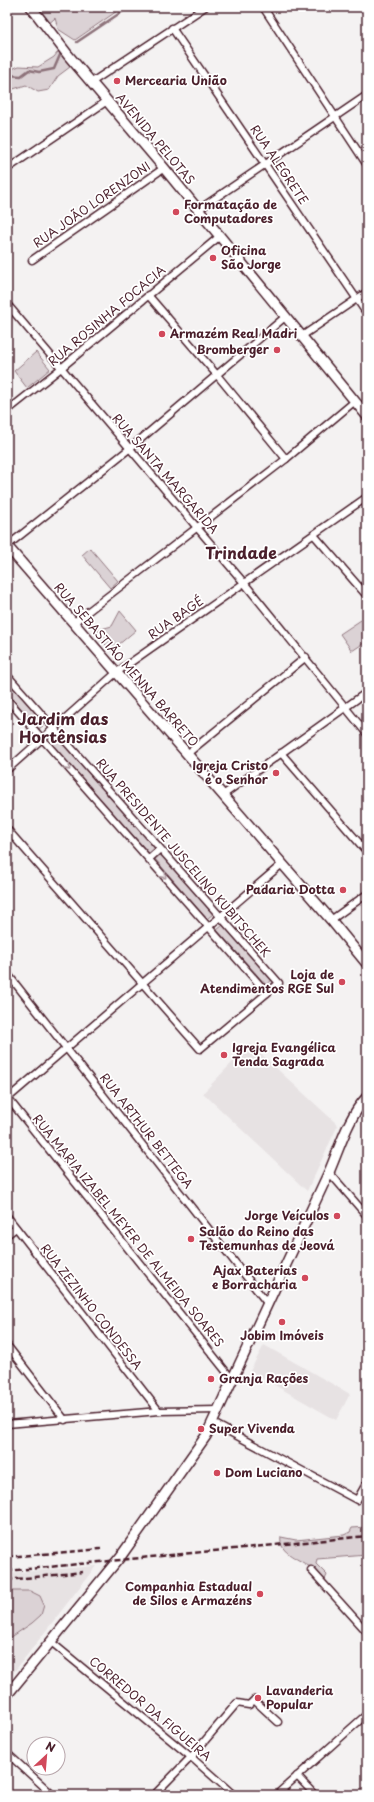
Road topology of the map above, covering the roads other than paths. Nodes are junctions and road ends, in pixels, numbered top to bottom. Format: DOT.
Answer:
graph roads {
  1 [pos="31,7"];
  2 [pos="205,7"];
  3 [pos="263,7"];
  4 [pos="364,7"];
  5 [pos="367,12"];
  6 [pos="172,28"];
  7 [pos="92,82"];
  8 [pos="367,95"];
  9 [pos="107,101"];
  10 [pos="335,117"];
  11 [pos="265,164"];
  12 [pos="367,165"];
  13 [pos="164,168"];
  14 [pos="7,169"];
  15 [pos="198,210"];
  16 [pos="220,236"];
  17 [pos="32,260"];
  18 [pos="367,292"];
  19 [pos="148,295"];
  20 [pos="357,299"];
  21 [pos="7,304"];
  22 [pos="367,314"];
  23 [pos="285,316"];
  24 [pos="302,336"];
  25 [pos="60,369"];
  26 [pos="217,375"];
  27 [pos="355,401"];
  28 [pos="7,411"];
  29 [pos="367,416"];
  30 [pos="129,449"];
  31 [pos="286,459"];
  32 [pos="367,497"];
  33 [pos="197,529"];
  34 [pos="314,535"];
  35 [pos="7,546"];
  36 [pos="245,584"];
  37 [pos="367,596"];
  38 [pos="73,623"];
  39 [pos="306,657"];
  40 [pos="117,672"];
  41 [pos="7,675"];
  42 [pos="367,692"];
  43 [pos="7,699"];
  44 [pos="345,707"];
  45 [pos="53,728"];
  46 [pos="367,734"];
  47 [pos="42,739"];
  48 [pos="282,753"];
  49 [pos="187,754"];
  50 [pos="7,770"];
  51 [pos="223,795"];
  52 [pos="7,829"];
  53 [pos="160,849"];
  54 [pos="367,852"];
  55 [pos="149,859"];
  56 [pos="282,864"];
  57 [pos="367,894"];
  58 [pos="219,916"];
  59 [pos="331,920"];
  60 [pos="208,926"];
  61 [pos="367,964"];
  62 [pos="7,973"];
  63 [pos="142,984"];
  64 [pos="267,993"];
  65 [pos="67,1049"];
  66 [pos="367,1097"];
  67 [pos="7,1098"];
  68 [pos="329,1172"];
  69 [pos="7,1216"];
  70 [pos="367,1216"];
  71 [pos="16,1228"];
  72 [pos="7,1235"];
  73 [pos="267,1303"];
  74 [pos="7,1346"];
  75 [pos="232,1378"];
  76 [pos="219,1410"];
  77 [pos="159,1411"];
  78 [pos="64,1420"];
  79 [pos="213,1423"];
  80 [pos="7,1424"];
  81 [pos="367,1482"];
  82 [pos="312,1570"];
  83 [pos="367,1632"];
  84 [pos="50,1641"];
  85 [pos="7,1694"];
  86 [pos="367,1714"];
  87 [pos="278,1722"];
  88 [pos="7,1753"];
  89 [pos="191,1757"];
  90 [pos="297,1776"];
  91 [pos="53,1795"];
  92 [pos="154,1795"];
  93 [pos="234,1795"];
  94 [pos="276,1795"];
  95 [pos="315,1795"];
  1 -- 7 [label="main road, AVENIDA PELOTAS"];
  2 -- 6 [label="street"];
  3 -- 10 [label="street"];
  4 -- 5 [label="street"];
  6 -- 7 [label="street"];
  6 -- 11 [label="street, RUA ALEGRETE"];
  7 -- 9 [label="main road, AVENIDA PELOTAS"];
  8 -- 10 [label="street"];
  9 -- 13 [label="main road, AVENIDA PELOTAS"];
  9 -- 14 [label="street"];
  10 -- 11 [label="street"];
  10 -- 12 [label="street"];
  11 -- 15 [label="street"];
  11 -- 20 [label="street, RUA ALEGRETE"];
  13 -- 15 [label="main road, AVENIDA PELOTAS"];
  13 -- 17 [label="street, RUA JOÃO LORENZONI"];
  15 -- 16 [label="main road, AVENIDA PELOTAS"];
  16 -- 19 [label="street, RUA ROSINHA FOCACIA"];
  16 -- 23 [label="main road, AVENIDA PELOTAS"];
  18 -- 20 [label="street"];
  19 -- 25 [label="street, RUA ROSINHA FOCACIA"];
  19 -- 26 [label="street"];
  20 -- 22 [label="street, RUA ALEGRETE"];
  20 -- 24 [label="street"];
  21 -- 25 [label="street, RUA SANTA MARGARIDA"];
  23 -- 24 [label="main road, AVENIDA PELOTAS"];
  23 -- 26 [label="street"];
  24 -- 27 [label="main road, AVENIDA PELOTAS"];
  25 -- 28 [label="street, RUA ROSINHA FOCACIA"];
  25 -- 30 [label="street, RUA SANTA MARGARIDA"];
  26 -- 30 [label="street"];
  26 -- 31 [label="street"];
  27 -- 29 [label="main road, AVENIDA PELOTAS"];
  27 -- 31 [label="street"];
  30 -- 33 [label="street, RUA SANTA MARGARIDA"];
  30 -- 35 [label="street"];
  31 -- 33 [label="street"];
  32 -- 34 [label="street, RUA BAGÉ"];
  33 -- 36 [label="street, RUA SANTA MARGARIDA"];
  33 -- 38 [label="street"];
  34 -- 36 [label="street, RUA BAGÉ"];
  34 -- 37 [label="street"];
  35 -- 38 [label="main road, RUA SEBASTIÃO MENNA BARRETO"];
  36 -- 39 [label="street, RUA SANTA MARGARIDA"];
  36 -- 40 [label="street, RUA BAGÉ"];
  38 -- 40 [label="main road, RUA SEBASTIÃO MENNA BARRETO"];
  39 -- 44 [label="street, RUA SANTA MARGARIDA"];
  39 -- 49 [label="street"];
  40 -- 45 [label="street, RUA BAGÉ"];
  40 -- 49 [label="main road, RUA SEBASTIÃO MENNA BARRETO"];
  41 -- 45 [label="street, RUA PRESIDENTE JUSCELINO KUBITSCHEK"];
  42 -- 44 [label="street"];
  43 -- 47 [label="street, RUA PRESIDENTE JUSCELINO KUBITSCHEK"];
  44 -- 46 [label="street, RUA SANTA MARGARIDA"];
  44 -- 48 [label="street"];
  45 -- 47 [label="street, RUA BAGÉ"];
  45 -- 53 [label="street, RUA PRESIDENTE JUSCELINO KUBITSCHEK"];
  47 -- 50 [label="street, RUA BAGÉ"];
  47 -- 55 [label="street, RUA PRESIDENTE JUSCELINO KUBITSCHEK, one-way"];
  48 -- 51 [label="street"];
  48 -- 54 [label="street"];
  49 -- 51 [label="main road, RUA SEBASTIÃO MENNA BARRETO"];
  51 -- 56 [label="main road, RUA SEBASTIÃO MENNA BARRETO"];
  52 -- 63 [label="street"];
  53 -- 55 [label="street"];
  53 -- 58 [label="street, RUA PRESIDENTE JUSCELINO KUBITSCHEK"];
  55 -- 60 [label="street, RUA PRESIDENTE JUSCELINO KUBITSCHEK, one-way"];
  56 -- 58 [label="street"];
  56 -- 59 [label="main road, RUA SEBASTIÃO MENNA BARRETO"];
  57 -- 59 [label="street"];
  58 -- 60 [label="street"];
  58 -- 64 [label="street, RUA PRESIDENTE JUSCELINO KUBITSCHEK"];
  59 -- 61 [label="main road, RUA SEBASTIÃO MENNA BARRETO"];
  60 -- 63 [label="street"];
  60 -- 64 [label="street, RUA PRESIDENTE JUSCELINO KUBITSCHEK"];
  62 -- 65 [label="street, RUA ARTHUR BETTEGA"];
  63 -- 64 [label="street"];
  63 -- 65 [label="street"];
  65 -- 67 [label="street"];
  65 -- 73 [label="street, RUA ARTHUR BETTEGA"];
  66 -- 68 [label="main road"];
  67 -- 75 [label="street, RUA MARIA IZABEL MEYER DE ALMEIDA SOARES"];
  68 -- 70 [label="street"];
  68 -- 73 [label="main road"];
  69 -- 71 [label="street, RUA ZEZINHO CONDESSA"];
  71 -- 72 [label="street"];
  71 -- 77 [label="street, RUA ZEZINHO CONDESSA"];
  73 -- 75 [label="main road"];
  74 -- 78 [label="street"];
  75 -- 76 [label="main road"];
  76 -- 77 [label="street"];
  76 -- 79 [label="main road"];
  77 -- 78 [label="street"];
  78 -- 80 [label="street"];
  79 -- 81 [label="street"];
  79 -- 84 [label="main road"];
  82 -- 83 [label="street"];
  84 -- 85 [label="main road"];
  84 -- 89 [label="street, CORREDOR DA FIGUEIRA"];
  86 -- 90 [label="street"];
  87 -- 89 [label="street"];
  88 -- 91 [label="street"];
  89 -- 92 [label="street"];
  89 -- 93 [label="street, CORREDOR DA FIGUEIRA"];
  90 -- 94 [label="street"];
  90 -- 95 [label="street"];
}
